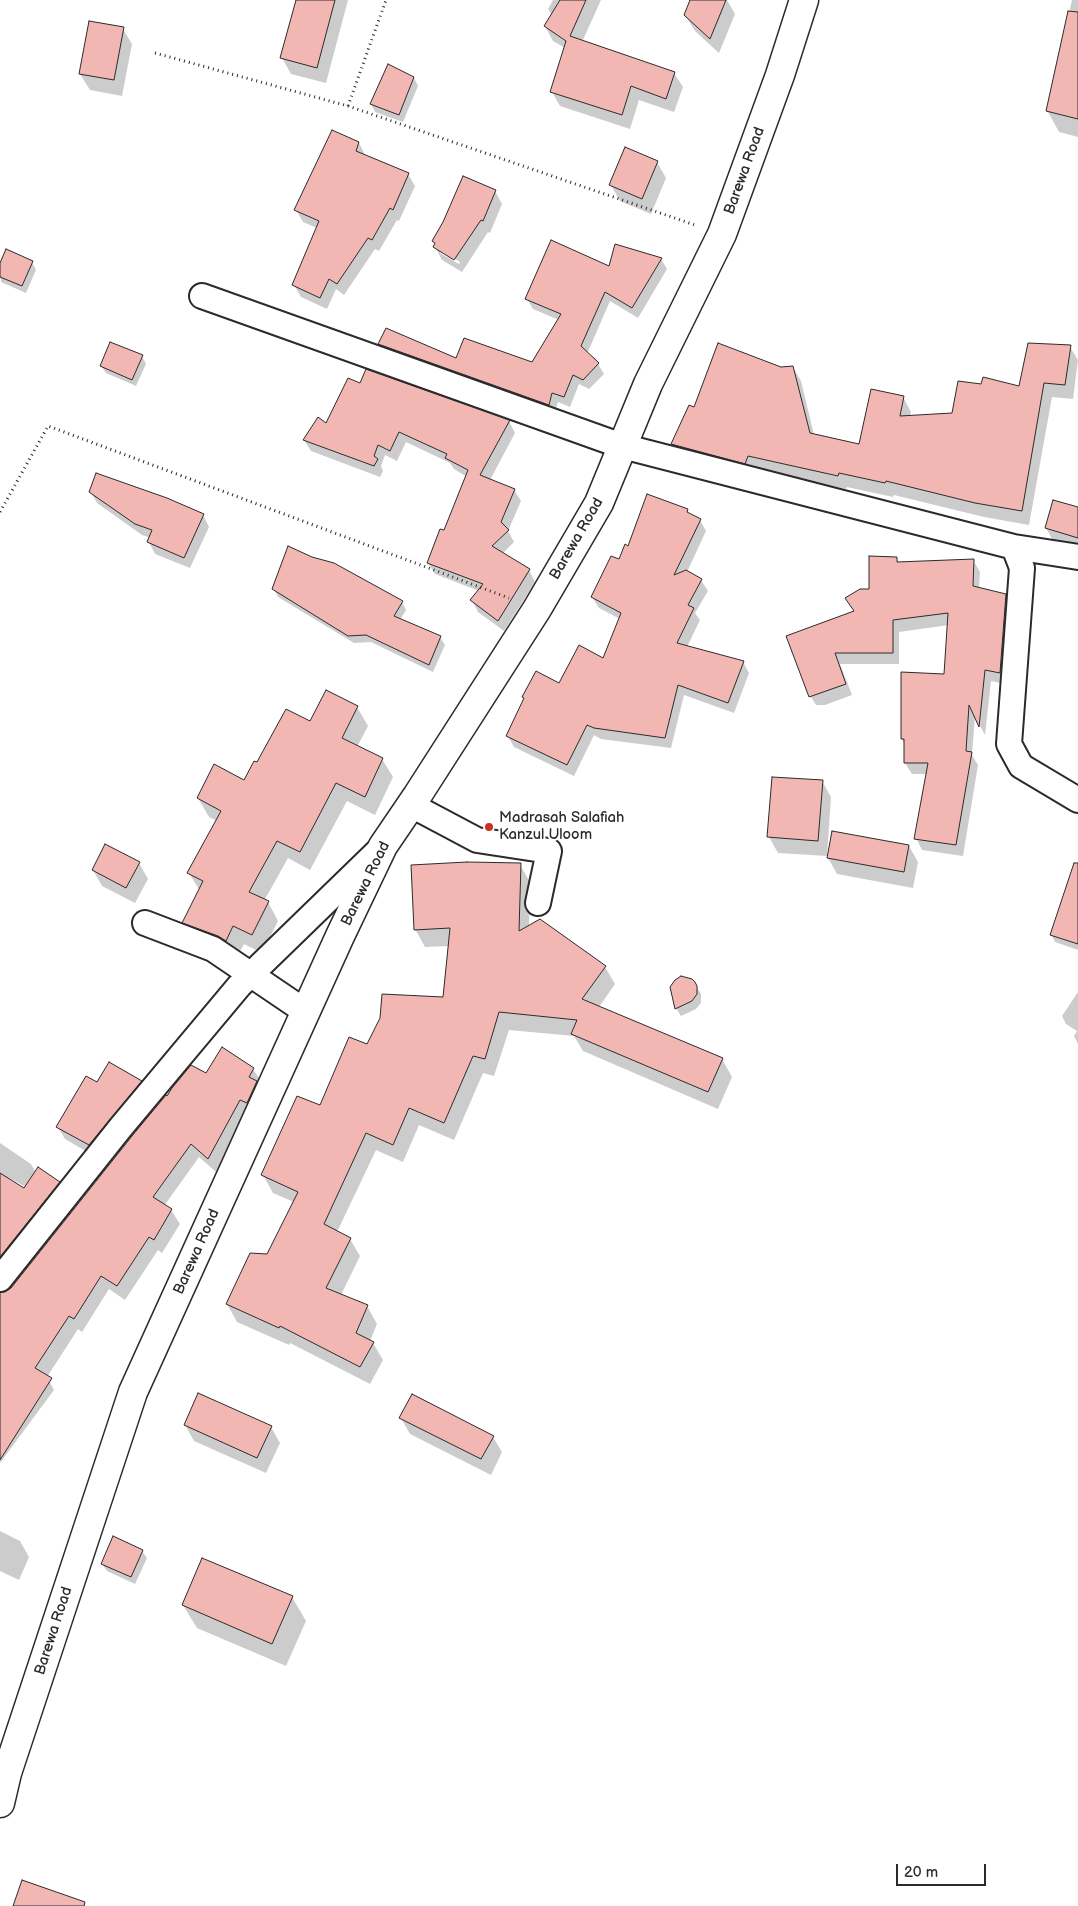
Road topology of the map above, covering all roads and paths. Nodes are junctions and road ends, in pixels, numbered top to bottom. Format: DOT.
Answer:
graph roads {
  1 [pos="386,0"];
  2 [pos="804,0"];
  3 [pos="154,53"];
  4 [pos="348,106"];
  5 [pos="722,234"];
  6 [pos="202,296"];
  7 [pos="622,446"];
  8 [pos="0,512"];
  9 [pos="1014,547"];
  10 [pos="1078,557"];
  11 [pos="537,609"];
  12 [pos="1078,800"];
  13 [pos="411,805"];
  14 [pos="383,846"];
  15 [pos="538,903"];
  16 [pos="145,923"];
  17 [pos="251,974"];
  18 [pos="306,1012"];
  19 [pos="0,1279"];
  20 [pos="0,1803"];
  1 -- 4 [label="path"];
  2 -- 5 [label="main road, Barewa Road"];
  3 -- 4 [label="path"];
  4 -- 5 [label="path"];
  5 -- 7 [label="main road, Barewa Road"];
  6 -- 7 [label="street"];
  7 -- 9 [label="street"];
  7 -- 11 [label="main road, Barewa Road"];
  8 -- 11 [label="path"];
  9 -- 10 [label="street"];
  9 -- 12 [label="street"];
  11 -- 13 [label="main road, Barewa Road"];
  13 -- 14 [label="main road, Barewa Road"];
  13 -- 15 [label="street"];
  14 -- 17 [label="street"];
  14 -- 18 [label="main road, Barewa Road"];
  16 -- 17 [label="street"];
  17 -- 18 [label="street"];
  17 -- 19 [label="street"];
  18 -- 20 [label="main road, Barewa Road"];
}
